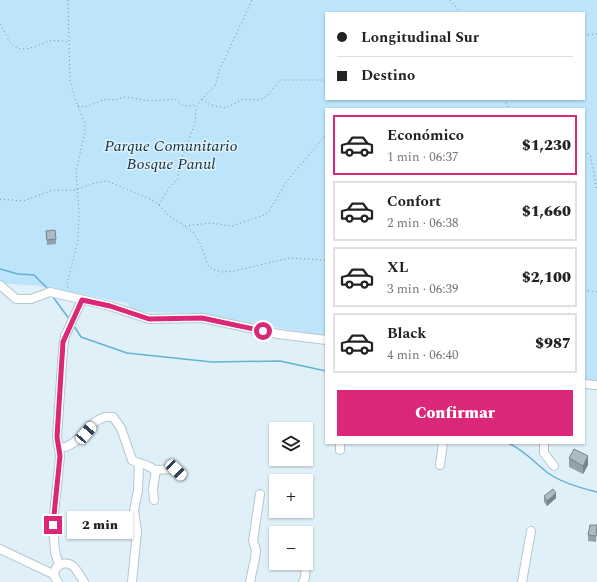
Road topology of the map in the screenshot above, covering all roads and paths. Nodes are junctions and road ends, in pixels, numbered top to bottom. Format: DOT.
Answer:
graph roads {
  1 [pos="68,0"];
  2 [pos="252,0"];
  3 [pos="450,0"];
  4 [pos="460,12"];
  5 [pos="0,24"];
  6 [pos="597,34"];
  7 [pos="585,35"];
  8 [pos="70,42"];
  9 [pos="325,82"];
  10 [pos="202,99"];
  11 [pos="198,105"];
  12 [pos="77,106"];
  13 [pos="325,136"];
  14 [pos="585,152"];
  15 [pos="597,189"];
  16 [pos="76,190"];
  17 [pos="0,199"];
  18 [pos="159,206"];
  19 [pos="184,226"];
  20 [pos="325,260"];
  21 [pos="0,285"];
  22 [pos="585,290"];
  23 [pos="597,292"];
  24 [pos="71,298"];
  25 [pos="82,300"];
  26 [pos="325,340"];
  27 [pos="585,384"];
  28 [pos="597,385"];
  29 [pos="443,444"];
  30 [pos="544,444"];
  31 [pos="60,448"];
  32 [pos="139,463"];
  33 [pos="440,465"];
  34 [pos="554,466"];
  35 [pos="156,470"];
  36 [pos="182,476"];
  37 [pos="260,494"];
  38 [pos="154,500"];
  39 [pos="531,531"];
  40 [pos="0,549"];
  41 [pos="59,565"];
  42 [pos="306,570"];
  43 [pos="55,579"];
  44 [pos="84,582"];
  45 [pos="132,582"];
  46 [pos="250,582"];
  47 [pos="303,582"];
  48 [pos="522,582"];
  1 -- 8 [label="path"];
  2 -- 10 [label="path"];
  3 -- 4 [label="path"];
  5 -- 8 [label="path"];
  6 -- 7 [label="path"];
  8 -- 12 [label="path"];
  9 -- 10 [label="path"];
  10 -- 11 [label="path"];
  11 -- 12 [label="path"];
  11 -- 18 [label="path"];
  12 -- 16 [label="path"];
  13 -- 19 [label="path"];
  14 -- 15 [label="path"];
  16 -- 17 [label="path"];
  16 -- 18 [label="path"];
  16 -- 24 [label="path"];
  18 -- 19 [label="path"];
  19 -- 20 [label="path"];
  21 -- 24 [label="street"];
  22 -- 23 [label="path"];
  24 -- 25 [label="street"];
  25 -- 26 [label="street"];
  25 -- 31 [label="street"];
  27 -- 28 [label="street"];
  29 -- 33 [label="street"];
  30 -- 34 [label="street"];
  31 -- 32 [label="street"];
  31 -- 41 [label="street"];
  32 -- 35 [label="street"];
  32 -- 45 [label="street"];
  35 -- 36 [label="street"];
  35 -- 38 [label="street"];
  37 -- 46 [label="street"];
  39 -- 48 [label="street"];
  40 -- 43 [label="street"];
  41 -- 43 [label="street"];
  41 -- 44 [label="street"];
  42 -- 47 [label="street"];
}
